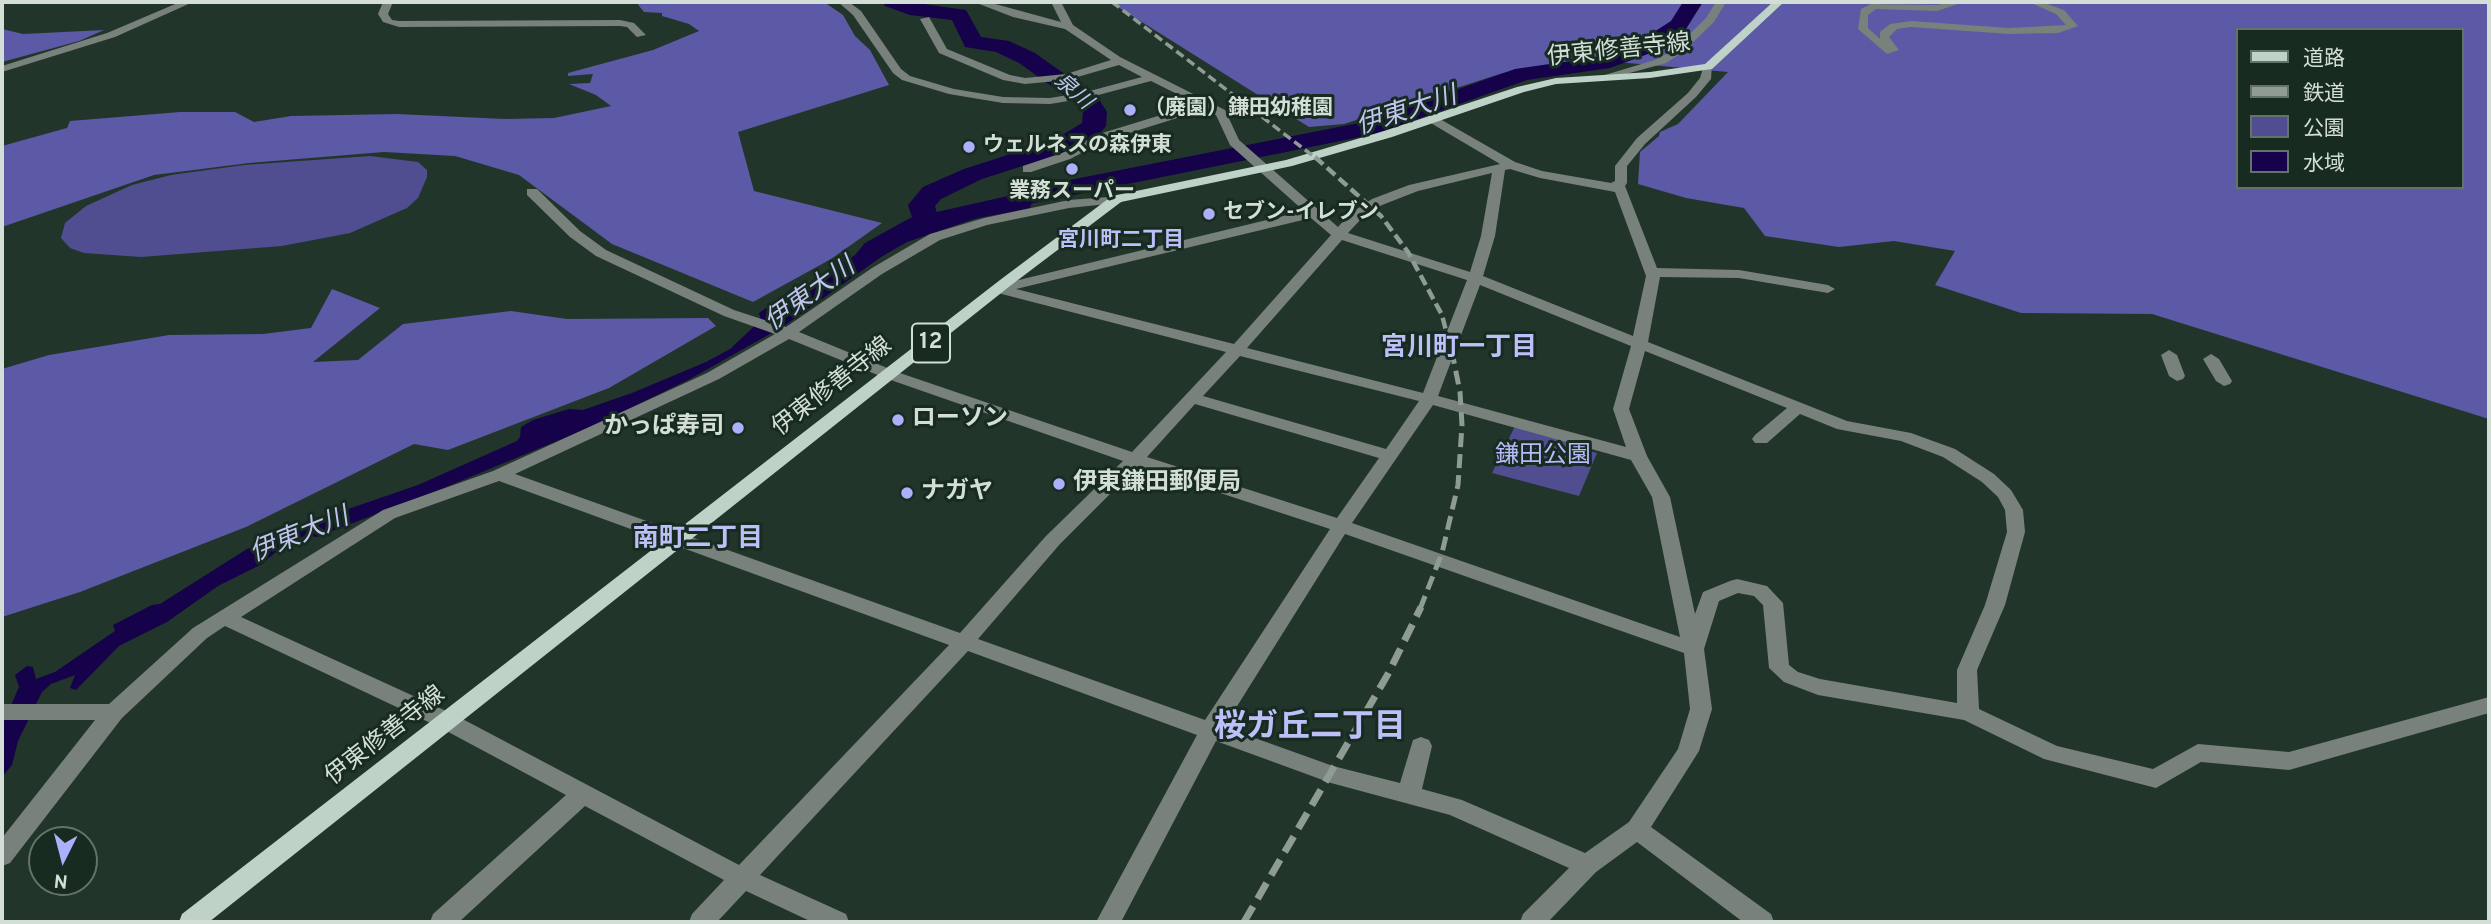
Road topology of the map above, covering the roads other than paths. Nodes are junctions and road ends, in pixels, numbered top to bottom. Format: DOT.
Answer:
graph roads {
  1 [pos="188,2"];
  2 [pos="388,2"];
  3 [pos="843,2"];
  4 [pos="979,2"];
  5 [pos="1056,2"];
  6 [pos="1721,2"];
  7 [pos="1779,2"];
  8 [pos="1959,2"];
  9 [pos="2034,2"];
  10 [pos="925,19"];
  11 [pos="1069,27"];
  12 [pos="640,35"];
  13 [pos="1121,61"];
  14 [pos="1708,67"];
  15 [pos="2,69"];
  16 [pos="1153,77"];
  17 [pos="1601,78"];
  18 [pos="1208,105"];
  19 [pos="1433,119"];
  20 [pos="1260,165"];
  21 [pos="1505,167"];
  22 [pos="1027,169"];
  23 [pos="1616,186"];
  24 [pos="532,192"];
  25 [pos="1117,199"];
  26 [pos="1314,213"];
  27 [pos="1339,235"];
  28 [pos="1651,272"];
  29 [pos="1475,278"];
  30 [pos="999,289"];
  31 [pos="1828,289"];
  32 [pos="788,333"];
  33 [pos="1640,342"];
  34 [pos="1236,351"];
  35 [pos="2169,355"];
  36 [pos="2211,359"];
  37 [pos="891,375"];
  38 [pos="2177,376"];
  39 [pos="2224,381"];
  40 [pos="1192,398"];
  41 [pos="1429,399"];
  42 [pos="1798,407"];
  43 [pos="1761,439"];
  44 [pos="1391,456"];
  45 [pos="1638,456"];
  46 [pos="1136,458"];
  47 [pos="499,475"];
  48 [pos="1341,526"];
  49 [pos="677,541"];
  50 [pos="223,617"];
  51 [pos="965,641"];
  52 [pos="1694,649"];
  53 [pos="2489,705"];
  54 [pos="2,712"];
  55 [pos="114,712"];
  56 [pos="1968,713"];
  57 [pos="447,721"];
  58 [pos="1210,731"];
  59 [pos="1421,746"];
  60 [pos="584,793"];
  61 [pos="1409,795"];
  62 [pos="1637,829"];
  63 [pos="2,856"];
  64 [pos="1587,864"];
  65 [pos="742,878"];
  66 [pos="191,922"];
  67 [pos="442,922"];
  68 [pos="701,922"];
  69 [pos="837,922"];
  70 [pos="1108,922"];
  71 [pos="1532,922"];
  72 [pos="1762,922"];
  1 -- 15 [label="street"];
  2 -- 12 [label="street"];
  3 -- 16 [label="street"];
  4 -- 11 [label="street"];
  5 -- 11 [label="street"];
  6 -- 17 [label="street"];
  7 -- 14 [label="main road, 伊東修善寺線"];
  8 -- 9 [label="street"];
  10 -- 13 [label="street"];
  11 -- 13 [label="street"];
  13 -- 16 [label="street"];
  14 -- 17 [label="main road, 伊東修善寺線 / 12"];
  14 -- 23 [label="street"];
  16 -- 18 [label="street"];
  17 -- 19 [label="main road, 伊東修善寺線 / 12"];
  18 -- 20 [label="street"];
  18 -- 22 [label="street"];
  19 -- 20 [label="main road, 伊東修善寺線 / 12"];
  19 -- 21 [label="street"];
  20 -- 25 [label="main road, 伊東修善寺線 / 12"];
  20 -- 26 [label="street"];
  21 -- 23 [label="street"];
  21 -- 27 [label="street"];
  21 -- 29 [label="street"];
  23 -- 28 [label="street"];
  24 -- 32 [label="street"];
  25 -- 30 [label="main road, 伊東修善寺線 / 12"];
  25 -- 32 [label="street"];
  26 -- 27 [label="street"];
  26 -- 30 [label="street"];
  27 -- 29 [label="street"];
  27 -- 34 [label="street"];
  28 -- 31 [label="street"];
  28 -- 33 [label="street"];
  29 -- 33 [label="street"];
  29 -- 41 [label="street"];
  30 -- 34 [label="street"];
  30 -- 37 [label="main road, 伊東修善寺線 / 12"];
  32 -- 37 [label="street"];
  32 -- 47 [label="street"];
  33 -- 42 [label="street"];
  33 -- 45 [label="street"];
  34 -- 40 [label="street"];
  34 -- 41 [label="street"];
  35 -- 38 [label="street"];
  36 -- 39 [label="street"];
  37 -- 46 [label="street"];
  37 -- 49 [label="main road, 伊東修善寺線 / 12"];
  40 -- 44 [label="street"];
  40 -- 46 [label="street"];
  41 -- 44 [label="street"];
  41 -- 45 [label="street"];
  42 -- 43 [label="street"];
  42 -- 56 [label="street"];
  44 -- 48 [label="street"];
  45 -- 52 [label="street"];
  46 -- 48 [label="street"];
  46 -- 51 [label="street"];
  47 -- 49 [label="street"];
  47 -- 50 [label="street"];
  48 -- 52 [label="street"];
  48 -- 58 [label="street"];
  49 -- 51 [label="street"];
  49 -- 57 [label="main road, 伊東修善寺線 / 12"];
  50 -- 55 [label="street"];
  50 -- 57 [label="street"];
  51 -- 58 [label="street"];
  51 -- 65 [label="street"];
  52 -- 56 [label="street"];
  52 -- 62 [label="street"];
  53 -- 56 [label="street"];
  54 -- 55 [label="street"];
  55 -- 63 [label="street"];
  57 -- 60 [label="street"];
  57 -- 66 [label="main road, 伊東修善寺線 / 12"];
  58 -- 61 [label="street"];
  58 -- 70 [label="street"];
  59 -- 61 [label="street"];
  60 -- 65 [label="street"];
  60 -- 67 [label="street"];
  61 -- 64 [label="street"];
  62 -- 64 [label="street"];
  62 -- 72 [label="street"];
  64 -- 71 [label="street"];
  65 -- 68 [label="street"];
  65 -- 69 [label="street"];
}
